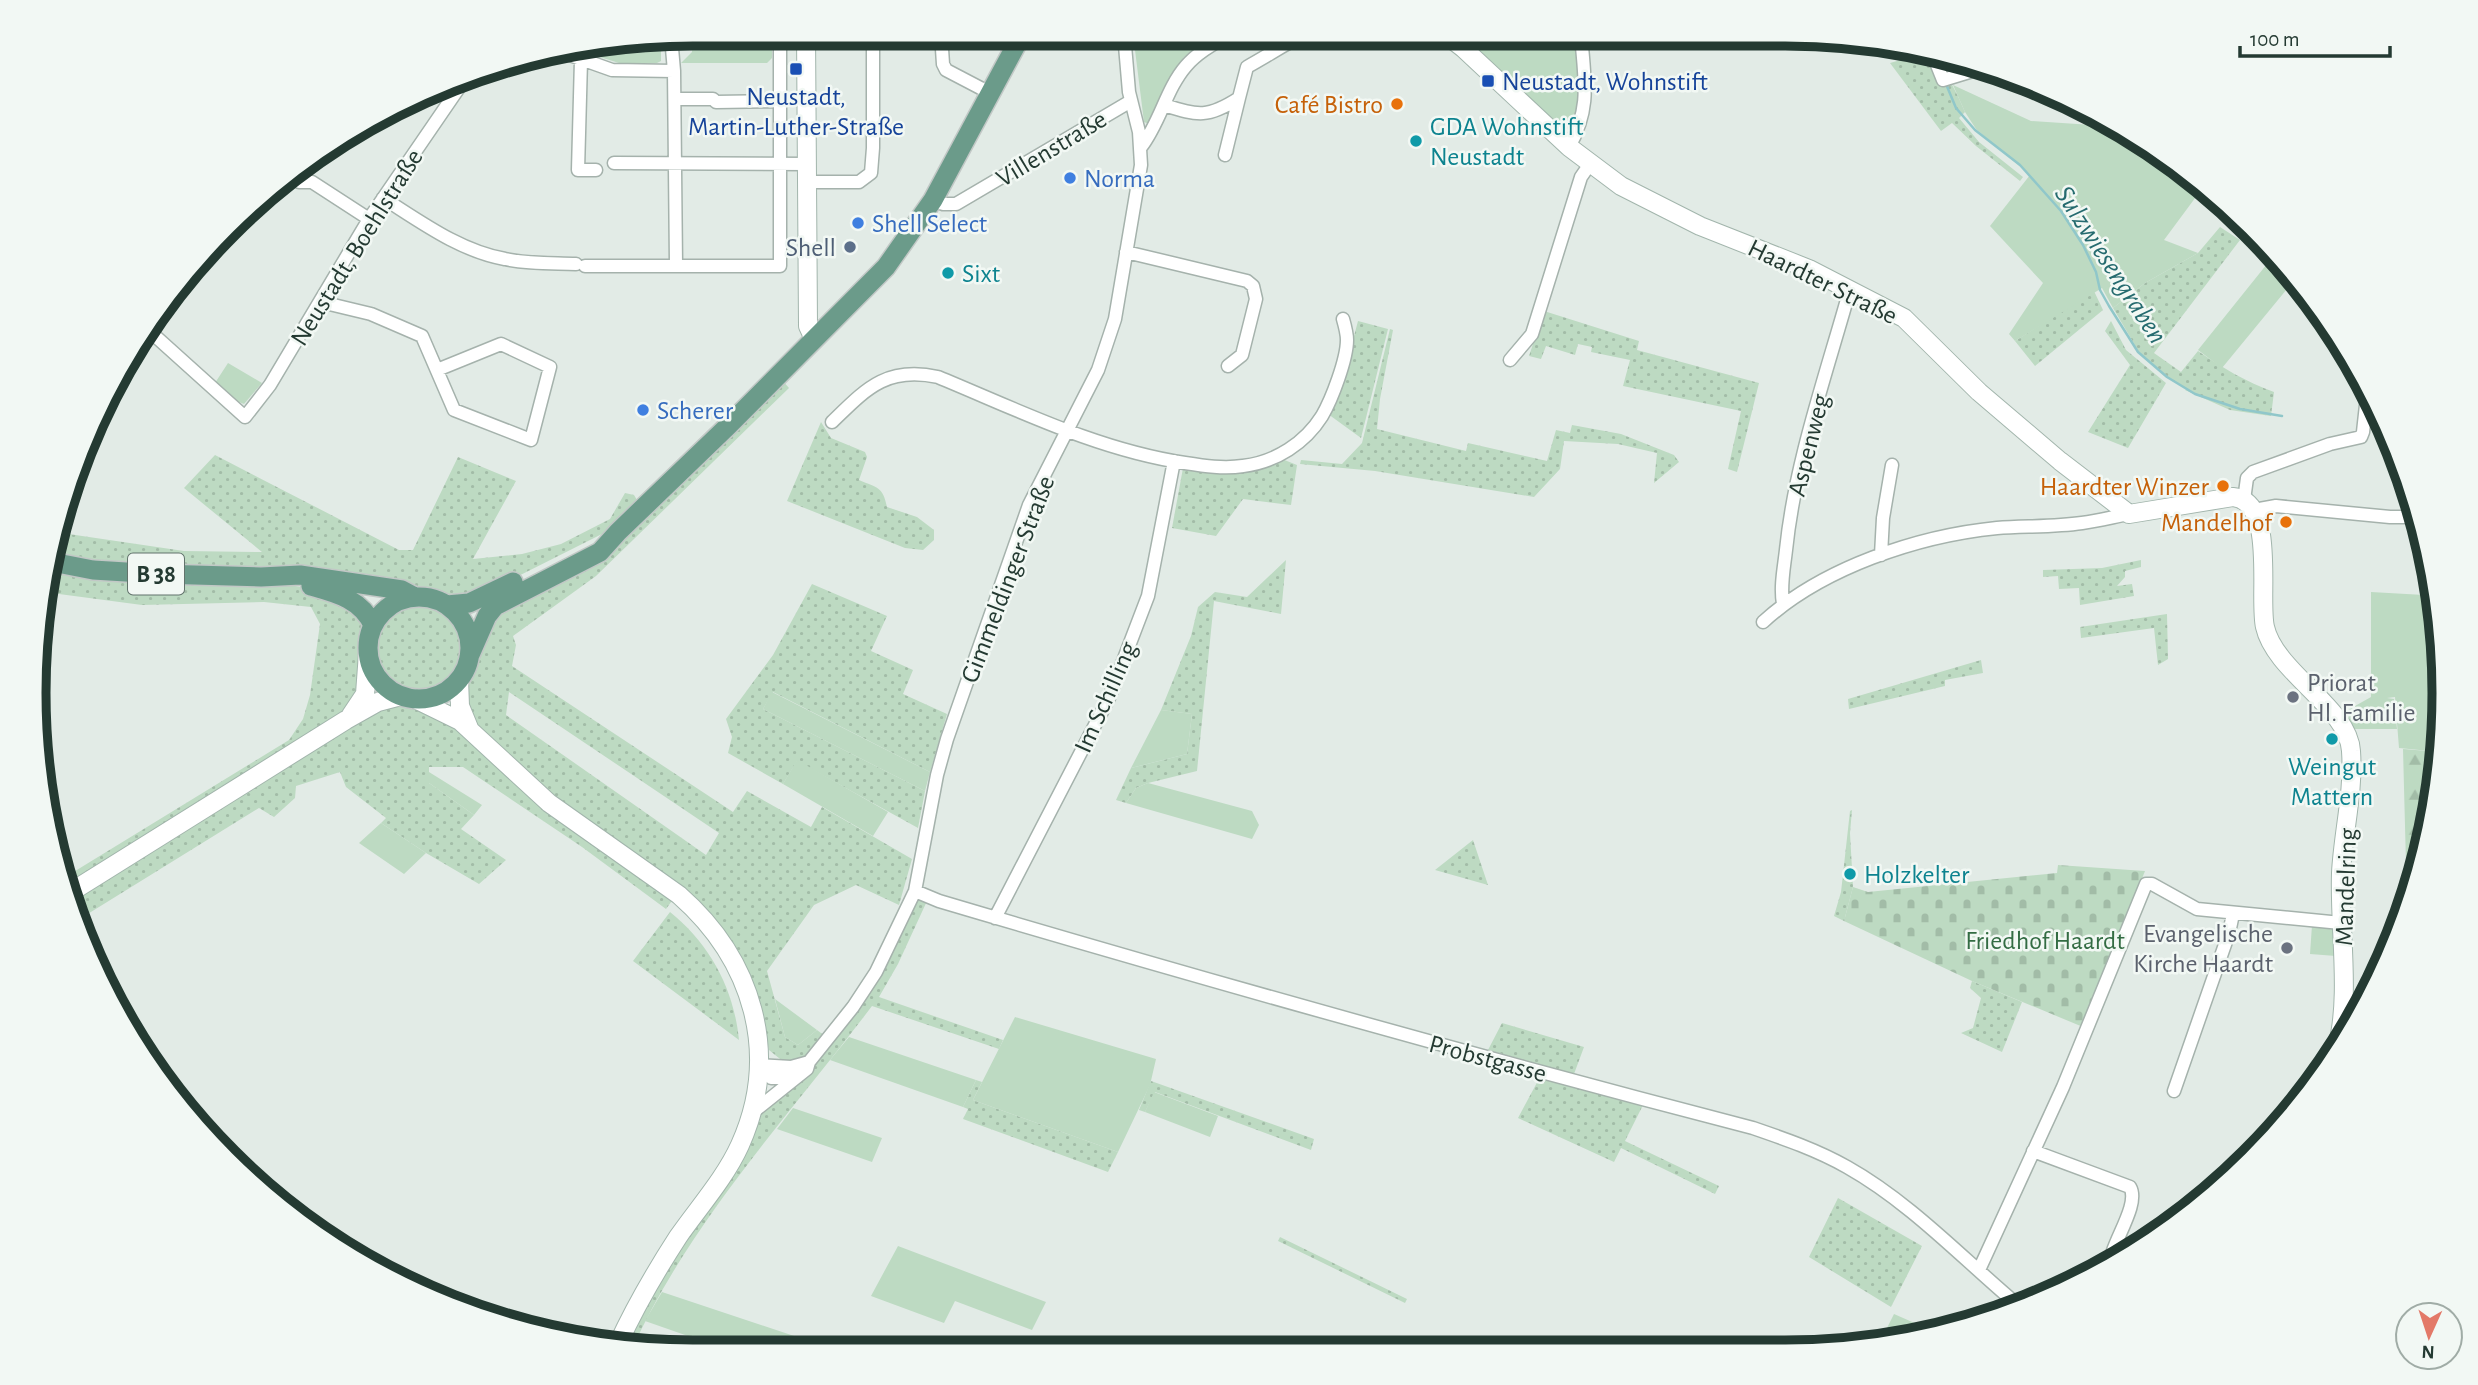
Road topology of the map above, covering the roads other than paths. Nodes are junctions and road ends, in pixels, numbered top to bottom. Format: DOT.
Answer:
graph roads {
  1 [pos="672,46"];
  2 [pos="780,46"];
  3 [pos="806,46"];
  4 [pos="873,46"];
  5 [pos="942,46"];
  6 [pos="1015,46"];
  7 [pos="1125,46"];
  8 [pos="1211,46"];
  9 [pos="1281,46"];
  10 [pos="1460,46"];
  11 [pos="1582,46"];
  12 [pos="573,57"];
  13 [pos="581,60"];
  14 [pos="1937,64"];
  15 [pos="674,71"];
  16 [pos="1968,72"];
  17 [pos="457,90"];
  18 [pos="990,93"];
  19 [pos="1239,98"];
  20 [pos="675,99"];
  21 [pos="779,101"];
  22 [pos="1131,101"];
  23 [pos="1164,105"];
  24 [pos="1141,147"];
  25 [pos="1569,147"];
  26 [pos="1225,155"];
  27 [pos="614,163"];
  28 [pos="780,163"];
  29 [pos="808,163"];
  30 [pos="676,164"];
  31 [pos="1590,164"];
  32 [pos="596,170"];
  33 [pos="299,182"];
  34 [pos="808,182"];
  35 [pos="383,198"];
  36 [pos="933,200"];
  37 [pos="369,219"];
  38 [pos="1126,252"];
  39 [pos="676,265"];
  40 [pos="1850,289"];
  41 [pos="321,302"];
  42 [pos="1343,319"];
  43 [pos="153,335"];
  44 [pos="814,339"];
  45 [pos="1510,360"];
  46 [pos="1228,366"];
  47 [pos="437,370"];
  48 [pos="2366,406"];
  49 [pos="832,422"];
  50 [pos="1068,430"];
  51 [pos="1174,461"];
  52 [pos="1892,465"];
  53 [pos="2249,505"];
  54 [pos="2129,514"];
  55 [pos="2407,515"];
  56 [pos="618,532"];
  57 [pos="1881,555"];
  58 [pos="59,563"];
  59 [pos="261,576"];
  60 [pos="415,597"];
  61 [pos="1783,604"];
  62 [pos="447,605"];
  63 [pos="1763,622"];
  64 [pos="373,625"];
  65 [pos="368,653"];
  66 [pos="469,657"];
  67 [pos="459,679"];
  68 [pos="407,697"];
  69 [pos="346,720"];
  70 [pos="469,728"];
  71 [pos="77,889"];
  72 [pos="915,891"];
  73 [pos="2234,914"];
  74 [pos="995,918"];
  75 [pos="2340,923"];
  76 [pos="2339,1026"];
  77 [pos="809,1062"];
  78 [pos="759,1065"];
  79 [pos="796,1077"];
  80 [pos="2174,1091"];
  81 [pos="752,1113"];
  82 [pos="2033,1151"];
  83 [pos="2112,1251"];
  84 [pos="1979,1270"];
  85 [pos="2011,1298"];
  86 [pos="622,1335"];
  1 -- 15 [label="street"];
  2 -- 21 [label="street"];
  3 -- 29 [label="street"];
  4 -- 34 [label="street"];
  5 -- 18 [label="street"];
  6 -- 18 [label="main road"];
  7 -- 22 [label="street, Gimmeldinger Straße"];
  8 -- 23 [label="street, Villenstraße"];
  9 -- 19 [label="street"];
  10 -- 25 [label="street, Haardter Straße"];
  11 -- 25 [label="street"];
  12 -- 13 [label="street"];
  13 -- 15 [label="street"];
  13 -- 32 [label="street"];
  14 -- 16 [label="street"];
  15 -- 20 [label="street"];
  17 -- 35 [label="street, Neustadt, Boehlstraße"];
  18 -- 36 [label="main road"];
  19 -- 23 [label="street"];
  19 -- 26 [label="street"];
  20 -- 21 [label="street"];
  20 -- 30 [label="street"];
  21 -- 28 [label="street"];
  22 -- 24 [label="street, Gimmeldinger Straße"];
  22 -- 36 [label="street, Villenstraße"];
  23 -- 24 [label="street, Villenstraße"];
  24 -- 38 [label="street, Gimmeldinger Straße"];
  25 -- 31 [label="street, Haardter Straße"];
  27 -- 30 [label="street"];
  28 -- 29 [label="street"];
  28 -- 30 [label="street"];
  28 -- 39 [label="street"];
  29 -- 34 [label="street"];
  30 -- 39 [label="street"];
  31 -- 40 [label="street, Haardter Straße"];
  31 -- 45 [label="street"];
  33 -- 37 [label="street"];
  34 -- 44 [label="street"];
  35 -- 37 [label="street, Neustadt, Boehlstraße"];
  35 -- 39 [label="street"];
  36 -- 44 [label="main road"];
  37 -- 41 [label="street, Neustadt, Boehlstraße"];
  38 -- 46 [label="street"];
  38 -- 50 [label="street, Gimmeldinger Straße"];
  40 -- 54 [label="street, Haardter Straße"];
  40 -- 61 [label="street, Aspenweg"];
  41 -- 43 [label="street, Neustadt, Boehlstraße"];
  41 -- 47 [label="street"];
  42 -- 51 [label="street"];
  44 -- 56 [label="main road"];
  47 -- 47 [label="street"];
  48 -- 53 [label="street"];
  49 -- 50 [label="street"];
  50 -- 51 [label="street"];
  50 -- 72 [label="street, Gimmeldinger Straße"];
  51 -- 74 [label="street, Im Schilling"];
  52 -- 57 [label="street"];
  53 -- 54 [label="street"];
  53 -- 55 [label="street"];
  53 -- 75 [label="street, Mandelring"];
  54 -- 57 [label="street"];
  56 -- 62 [label="main road"];
  56 -- 66 [label="main road"];
  57 -- 61 [label="street"];
  58 -- 59 [label="main road, B 38"];
  59 -- 60 [label="main road, B 38"];
  59 -- 64 [label="main road, B 38"];
  60 -- 62 [label="main road"];
  60 -- 64 [label="main road"];
  61 -- 63 [label="street"];
  62 -- 66 [label="main road"];
  64 -- 65 [label="main road"];
  65 -- 68 [label="main road"];
  65 -- 69 [label="street"];
  66 -- 67 [label="main road"];
  67 -- 68 [label="main road"];
  67 -- 70 [label="street"];
  68 -- 69 [label="street"];
  68 -- 70 [label="street"];
  69 -- 71 [label="street"];
  70 -- 78 [label="street"];
  72 -- 74 [label="street, Probstgasse"];
  72 -- 77 [label="street, Gimmeldinger Straße"];
  73 -- 75 [label="street"];
  73 -- 80 [label="street"];
  73 -- 82 [label="street"];
  74 -- 84 [label="street, Probstgasse"];
  75 -- 76 [label="street, Mandelring"];
  77 -- 78 [label="street"];
  77 -- 79 [label="street, Gimmeldinger Straße"];
  78 -- 79 [label="street"];
  78 -- 81 [label="street"];
  79 -- 81 [label="street, Gimmeldinger Straße"];
  81 -- 86 [label="street"];
  82 -- 83 [label="street"];
  82 -- 84 [label="street"];
  84 -- 85 [label="street, Probstgasse"];
}
